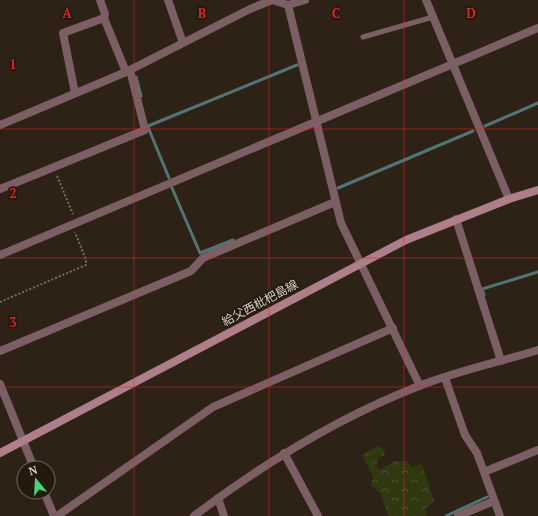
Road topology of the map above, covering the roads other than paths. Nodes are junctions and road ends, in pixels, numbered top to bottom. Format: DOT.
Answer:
graph roads {
  1 [pos="100,0"];
  2 [pos="168,0"];
  3 [pos="305,0"];
  4 [pos="426,0"];
  5 [pos="288,5"];
  6 [pos="104,18"];
  7 [pos="433,18"];
  8 [pos="538,28"];
  9 [pos="363,37"];
  10 [pos="184,43"];
  11 [pos="452,64"];
  12 [pos="128,71"];
  13 [pos="75,93"];
  14 [pos="316,122"];
  15 [pos="0,125"];
  16 [pos="0,189"];
  17 [pos="538,190"];
  18 [pos="509,199"];
  19 [pos="335,202"];
  20 [pos="456,219"];
  21 [pos="0,255"];
  22 [pos="360,263"];
  23 [pos="393,328"];
  24 [pos="538,350"];
  25 [pos="0,351"];
  26 [pos="501,361"];
  27 [pos="445,378"];
  28 [pos="0,384"];
  29 [pos="420,386"];
  30 [pos="23,441"];
  31 [pos="538,450"];
  32 [pos="284,452"];
  33 [pos="0,453"];
  34 [pos="31,460"];
  35 [pos="484,472"];
  36 [pos="218,498"];
  37 [pos="48,500"];
  38 [pos="494,500"];
  39 [pos="55,516"];
  40 [pos="194,516"];
  41 [pos="224,516"];
  42 [pos="318,516"];
  43 [pos="458,516"];
  44 [pos="500,516"];
  1 -- 6 [label="street"];
  2 -- 10 [label="street"];
  3 -- 5 [label="street"];
  4 -- 7 [label="street"];
  5 -- 10 [label="street"];
  5 -- 14 [label="street"];
  6 -- 12 [label="street"];
  6 -- 13 [label="street"];
  7 -- 9 [label="lane"];
  7 -- 11 [label="street"];
  8 -- 11 [label="street"];
  10 -- 12 [label="street"];
  11 -- 14 [label="street"];
  11 -- 18 [label="street"];
  12 -- 13 [label="street"];
  12 -- 16 [label="street"];
  13 -- 15 [label="street"];
  14 -- 19 [label="street"];
  14 -- 21 [label="street"];
  17 -- 18 [label="main road, 給父西枇杷島線"];
  18 -- 20 [label="main road, 給父西枇杷島線"];
  19 -- 22 [label="street"];
  19 -- 25 [label="street"];
  20 -- 22 [label="main road, 給父西枇杷島線"];
  20 -- 26 [label="street"];
  22 -- 23 [label="street"];
  22 -- 30 [label="main road, 給父西枇杷島線"];
  23 -- 29 [label="street"];
  23 -- 39 [label="street"];
  24 -- 26 [label="street"];
  26 -- 27 [label="street"];
  27 -- 29 [label="street"];
  27 -- 35 [label="street"];
  28 -- 30 [label="street"];
  29 -- 32 [label="street"];
  30 -- 33 [label="main road, 給父西枇杷島線"];
  30 -- 34 [label="street"];
  31 -- 35 [label="street"];
  32 -- 36 [label="street"];
  32 -- 42 [label="street"];
  35 -- 38 [label="street"];
  36 -- 40 [label="street"];
  36 -- 41 [label="street"];
  37 -- 39 [label="street"];
  38 -- 43 [label="street"];
  38 -- 44 [label="street"];
}
